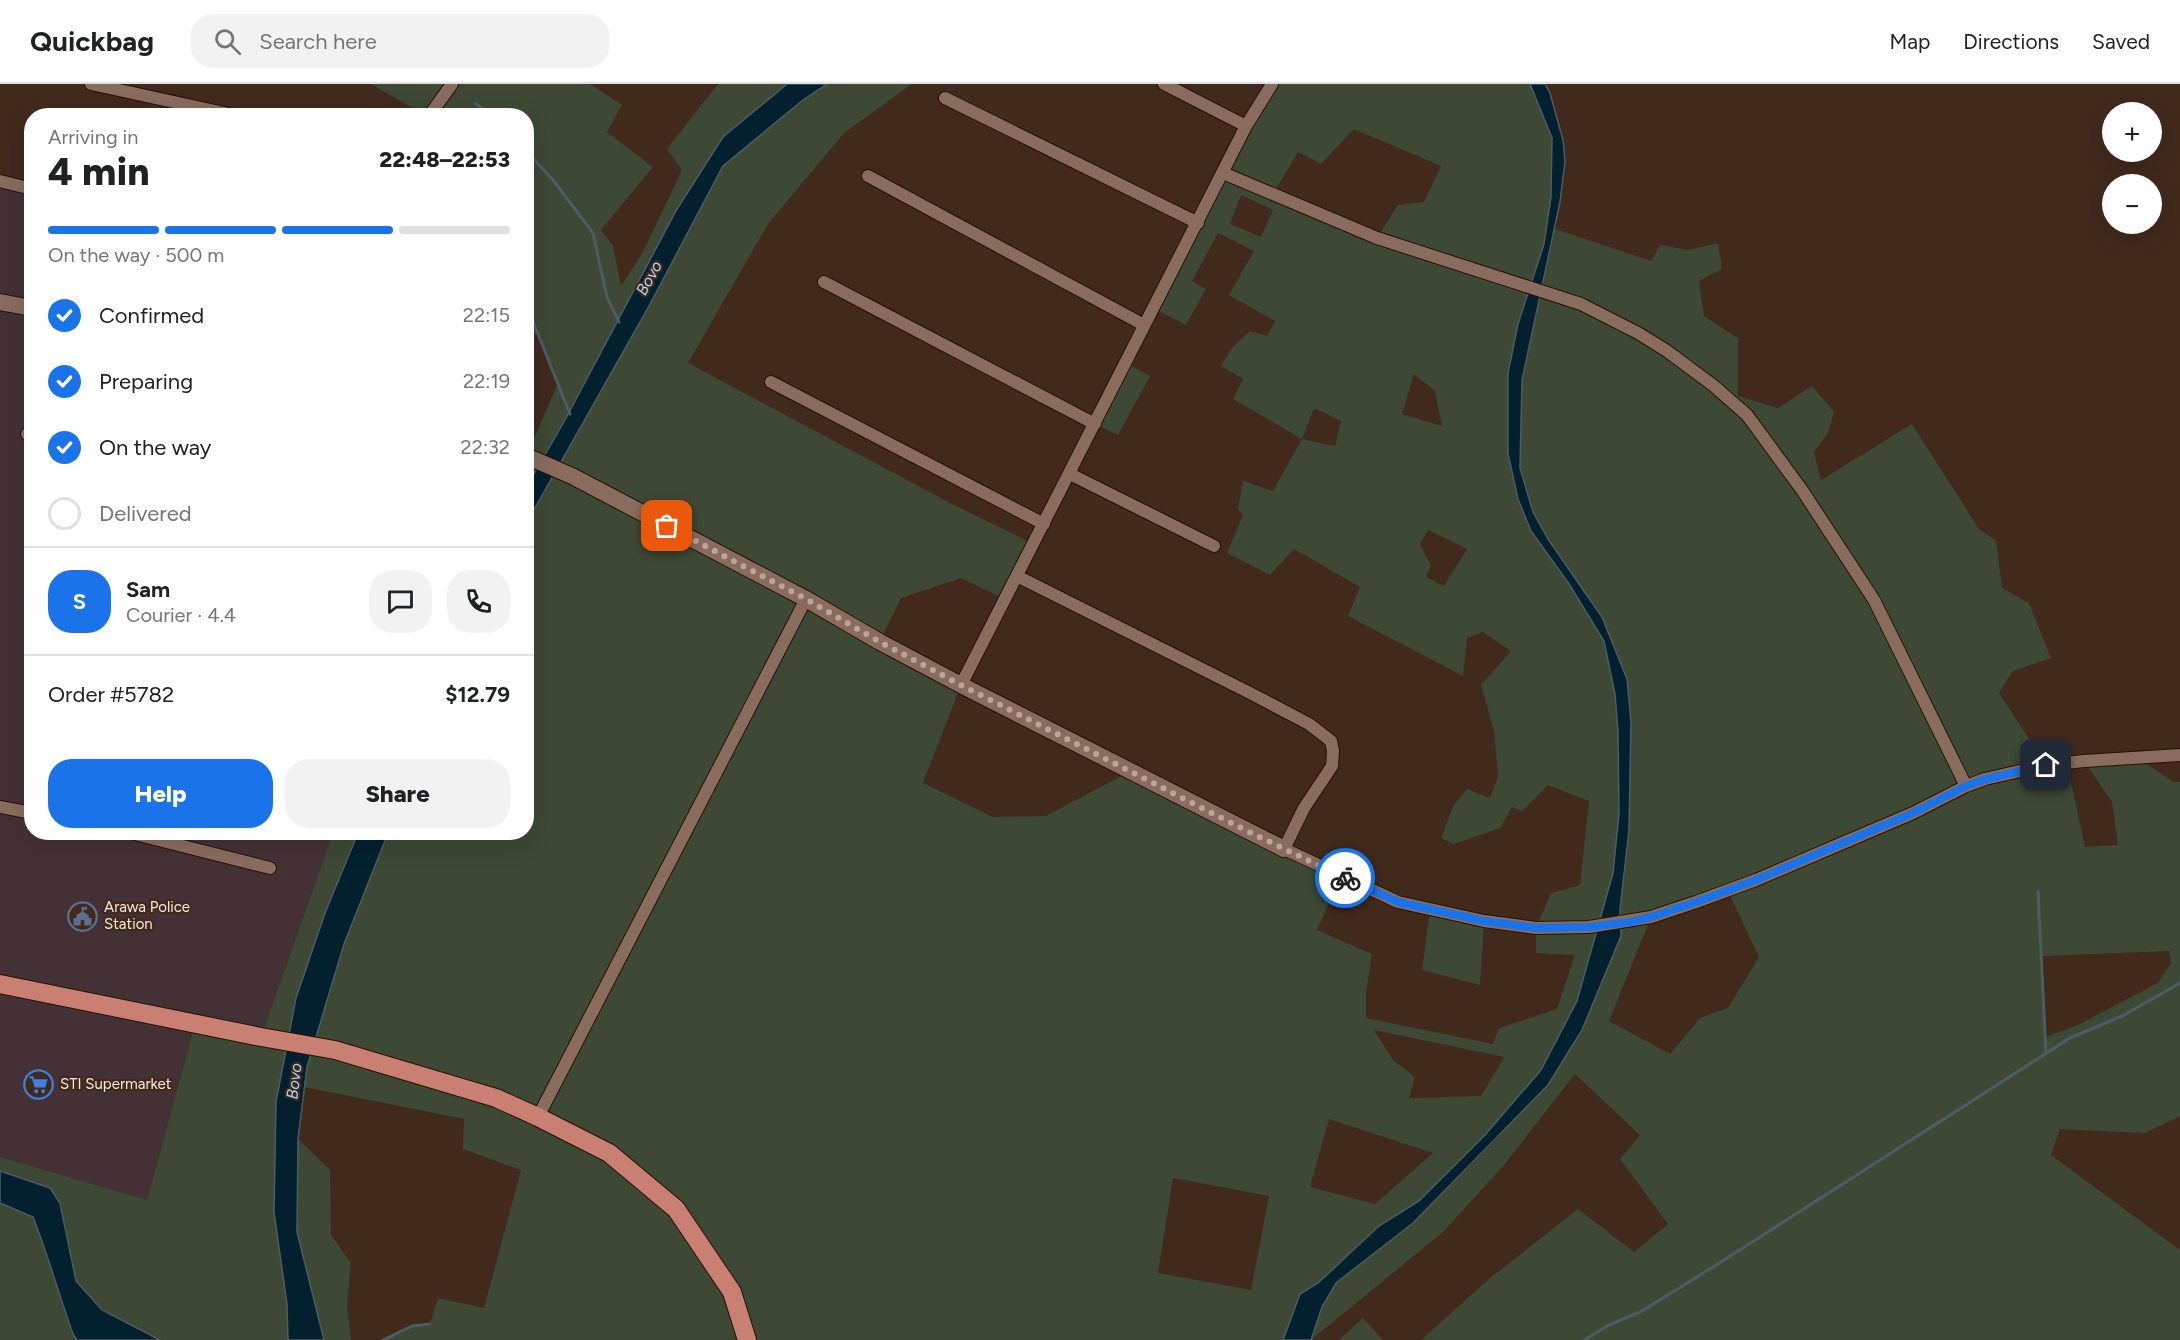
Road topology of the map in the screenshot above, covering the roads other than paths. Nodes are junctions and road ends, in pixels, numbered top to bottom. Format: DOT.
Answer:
graph roads {
  1 [pos="91,84"];
  2 [pos="452,84"];
  3 [pos="1164,84"];
  4 [pos="1272,84"];
  5 [pos="945,98"];
  6 [pos="201,108"];
  7 [pos="435,108"];
  8 [pos="1246,126"];
  9 [pos="1223,172"];
  10 [pos="868,176"];
  11 [pos="0,180"];
  12 [pos="24,187"];
  13 [pos="1198,223"];
  14 [pos="824,282"];
  15 [pos="0,302"];
  16 [pos="24,307"];
  17 [pos="1144,325"];
  18 [pos="771,382"];
  19 [pos="1095,424"];
  20 [pos="534,459"];
  21 [pos="1070,474"];
  22 [pos="1044,524"];
  23 [pos="1214,546"];
  24 [pos="1017,576"];
  25 [pos="806,599"];
  26 [pos="961,685"];
  27 [pos="2180,755"];
  28 [pos="1966,786"];
  29 [pos="0,807"];
  30 [pos="24,812"];
  31 [pos="159,840"];
  32 [pos="1284,849"];
  33 [pos="270,868"];
  34 [pos="0,984"];
  35 [pos="538,1117"];
  36 [pos="747,1340"];
  1 -- 6 [label="street"];
  2 -- 7 [label="street"];
  3 -- 8 [label="street"];
  4 -- 8 [label="street"];
  5 -- 13 [label="street"];
  8 -- 9 [label="street"];
  9 -- 13 [label="street"];
  9 -- 28 [label="street"];
  10 -- 17 [label="street"];
  11 -- 12 [label="street"];
  13 -- 17 [label="street"];
  14 -- 19 [label="street"];
  15 -- 16 [label="street"];
  17 -- 19 [label="street"];
  18 -- 22 [label="street"];
  19 -- 21 [label="street"];
  20 -- 25 [label="street"];
  21 -- 22 [label="street"];
  21 -- 23 [label="street"];
  22 -- 24 [label="street"];
  24 -- 26 [label="street"];
  24 -- 32 [label="street"];
  25 -- 26 [label="street"];
  25 -- 35 [label="street"];
  26 -- 32 [label="street"];
  27 -- 28 [label="street"];
  28 -- 32 [label="street"];
  29 -- 30 [label="street"];
  31 -- 33 [label="street"];
  34 -- 35 [label="main road"];
  35 -- 36 [label="main road"];
}
